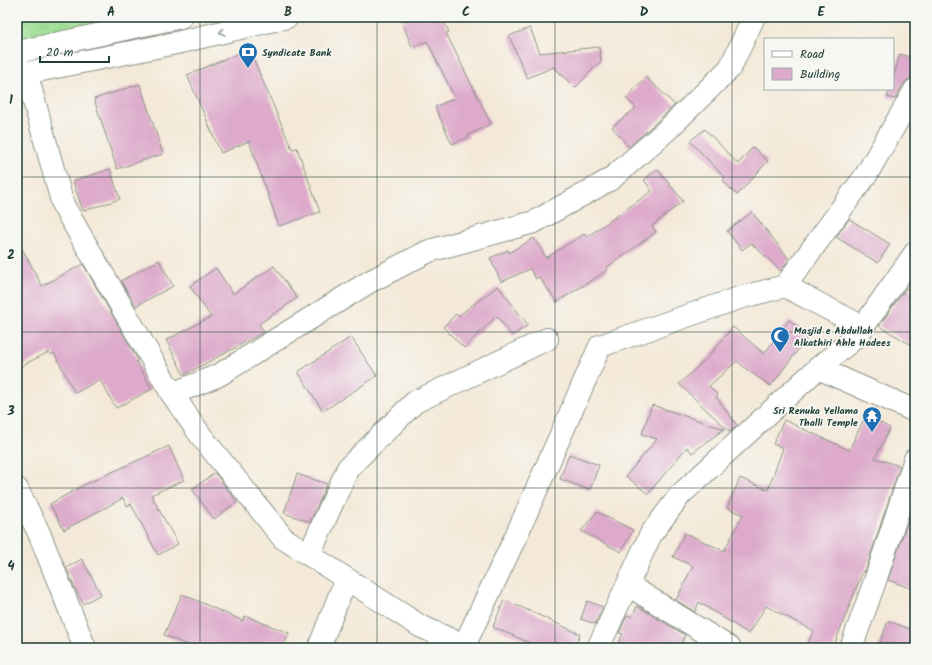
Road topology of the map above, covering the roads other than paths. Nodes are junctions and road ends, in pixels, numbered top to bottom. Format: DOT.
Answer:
graph roads {
  1 [pos="178,17"];
  2 [pos="287,17"];
  3 [pos="754,17"];
  4 [pos="17,52"];
  5 [pos="21,74"];
  6 [pos="915,90"];
  7 [pos="915,253"];
  8 [pos="785,286"];
  9 [pos="863,327"];
  10 [pos="546,339"];
  11 [pos="818,368"];
  12 [pos="172,394"];
  13 [pos="915,411"];
  14 [pos="915,460"];
  15 [pos="17,488"];
  16 [pos="309,555"];
  17 [pos="346,579"];
  18 [pos="628,585"];
  19 [pos="466,647"];
  20 [pos="85,648"];
  21 [pos="318,648"];
  22 [pos="598,648"];
  23 [pos="730,648"];
  24 [pos="851,648"];
  1 -- 4 [label="main road"];
  2 -- 5 [label="main road, one-way"];
  3 -- 12 [label="main road"];
  5 -- 12 [label="main road"];
  6 -- 8 [label="main road"];
  7 -- 9 [label="main road"];
  8 -- 9 [label="main road"];
  8 -- 19 [label="main road"];
  9 -- 11 [label="main road"];
  10 -- 16 [label="main road"];
  11 -- 13 [label="main road"];
  11 -- 18 [label="main road"];
  12 -- 16 [label="main road"];
  14 -- 24 [label="main road"];
  15 -- 20 [label="main road"];
  16 -- 17 [label="main road"];
  17 -- 19 [label="main road"];
  17 -- 21 [label="main road"];
  18 -- 22 [label="main road"];
  18 -- 23 [label="main road"];
}
